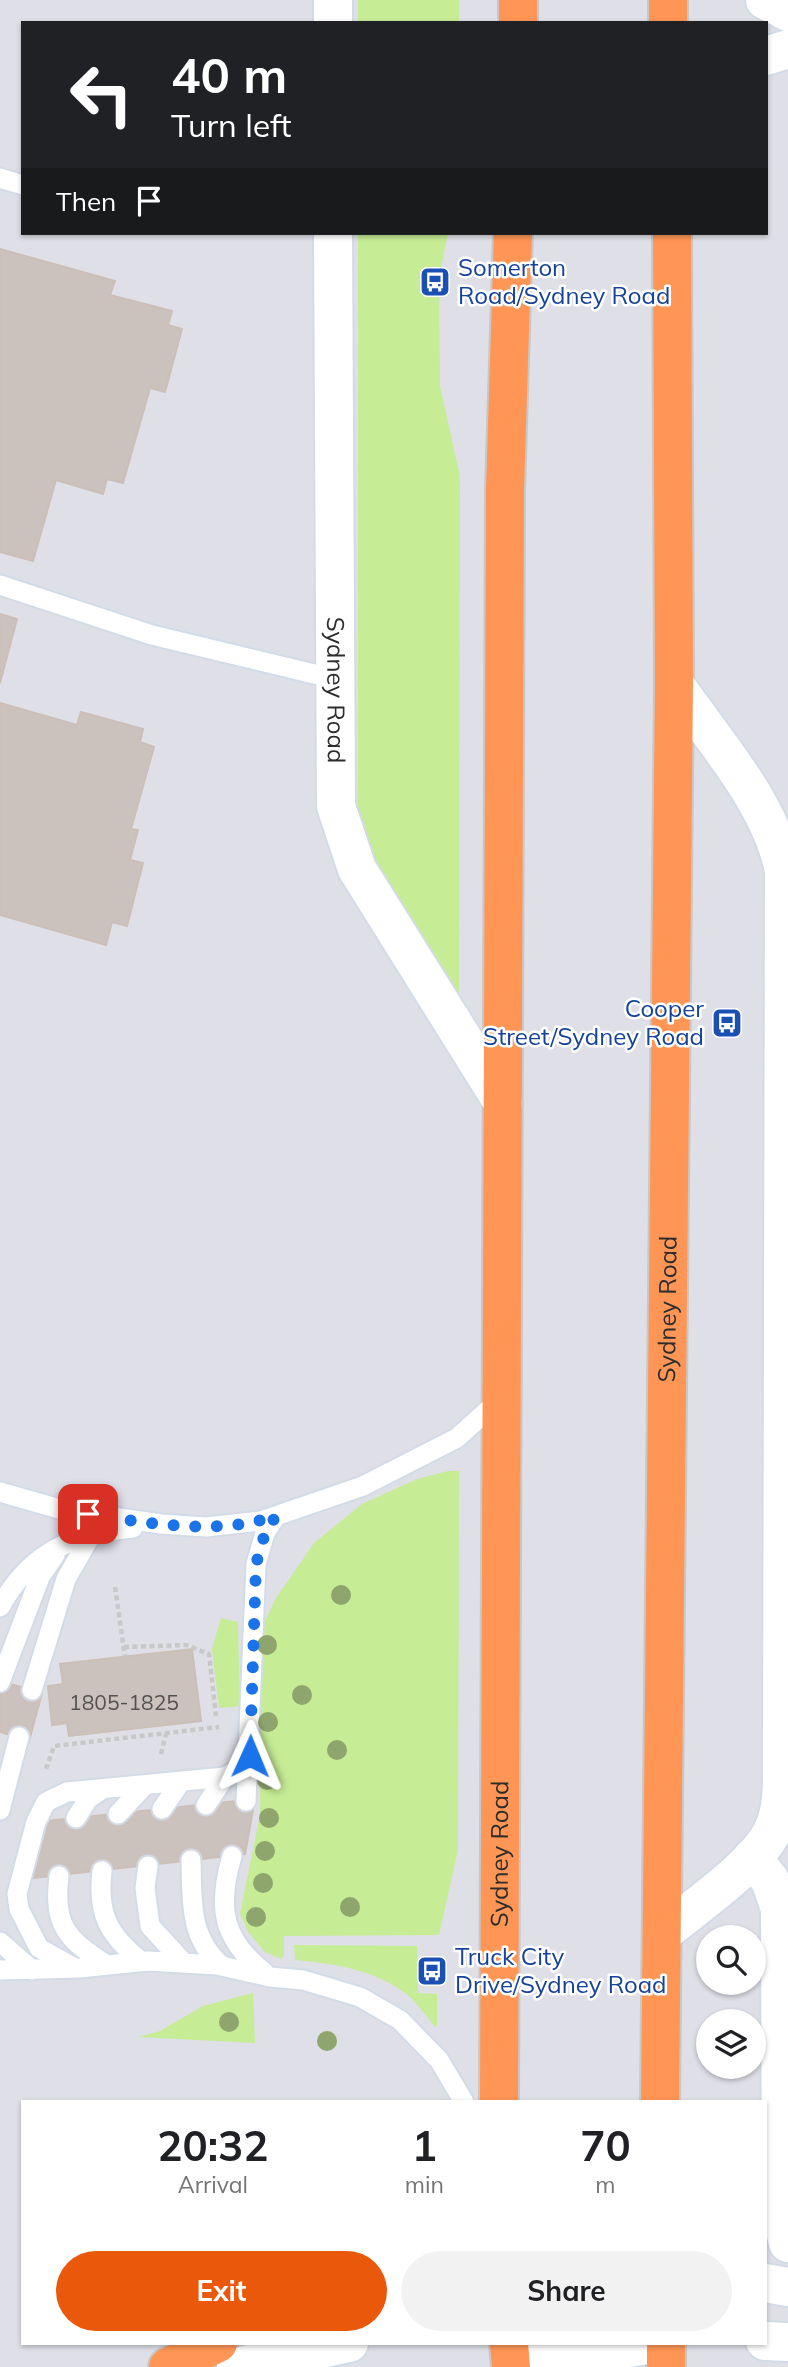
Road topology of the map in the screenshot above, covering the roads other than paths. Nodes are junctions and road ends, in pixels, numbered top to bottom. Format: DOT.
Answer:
graph roads {
  1 [pos="333,0"];
  2 [pos="519,0"];
  3 [pos="668,0"];
  4 [pos="765,0"];
  5 [pos="788,12"];
  6 [pos="333,21"];
  7 [pos="518,21"];
  8 [pos="668,21"];
  9 [pos="788,49"];
  10 [pos="768,55"];
  11 [pos="0,178"];
  12 [pos="21,183"];
  13 [pos="333,235"];
  14 [pos="513,235"];
  15 [pos="673,235"];
  16 [pos="0,585"];
  17 [pos="335,679"];
  18 [pos="674,683"];
  19 [pos="503,1103"];
  20 [pos="502,1396"];
  21 [pos="0,1492"];
  22 [pos="276,1516"];
  23 [pos="161,1524"];
  24 [pos="93,1532"];
  25 [pos="61,1546"];
  26 [pos="0,1607"];
  27 [pos="0,1682"];
  28 [pos="32,1690"];
  29 [pos="19,1737"];
  30 [pos="249,1763"];
  31 [pos="225,1777"];
  32 [pos="180,1783"];
  33 [pos="144,1786"];
  34 [pos="101,1790"];
  35 [pos="246,1801"];
  36 [pos="206,1805"];
  37 [pos="162,1809"];
  38 [pos="0,1810"];
  39 [pos="118,1814"];
  40 [pos="76,1818"];
  41 [pos="232,1856"];
  42 [pos="752,1858"];
  43 [pos="191,1860"];
  44 [pos="148,1866"];
  45 [pos="102,1871"];
  46 [pos="59,1876"];
  47 [pos="662,1934"];
  48 [pos="0,1942"];
  49 [pos="141,1961"];
  50 [pos="184,1963"];
  51 [pos="107,1965"];
  52 [pos="222,1966"];
  53 [pos="74,1968"];
  54 [pos="0,1970"];
  55 [pos="33,1970"];
  56 [pos="270,1977"];
  57 [pos="463,2100"];
  58 [pos="499,2100"];
  59 [pos="660,2100"];
  60 [pos="788,2243"];
  61 [pos="767,2283"];
  62 [pos="788,2287"];
  63 [pos="767,2341"];
  64 [pos="788,2342"];
  65 [pos="214,2345"];
  66 [pos="340,2345"];
  67 [pos="509,2345"];
  68 [pos="647,2345"];
  69 [pos="666,2345"];
  70 [pos="168,2367"];
  71 [pos="236,2367"];
  72 [pos="512,2367"];
  73 [pos="666,2367"];
  1 -- 6 [label="street"];
  2 -- 7 [label="highway"];
  3 -- 8 [label="highway"];
  4 -- 5 [label="street"];
  9 -- 10 [label="street"];
  11 -- 12 [label="lane"];
  13 -- 17 [label="street, Sydney Road"];
  14 -- 19 [label="highway, Sydney Road"];
  15 -- 18 [label="highway, Sydney Road"];
  16 -- 17 [label="lane"];
  17 -- 19 [label="street, Sydney Road"];
  18 -- 42 [label="street"];
  18 -- 47 [label="highway, Sydney Road"];
  19 -- 20 [label="highway, Sydney Road"];
  20 -- 22 [label="lane"];
  20 -- 58 [label="highway, Sydney Road"];
  21 -- 23 [label="lane"];
  22 -- 23 [label="lane"];
  22 -- 30 [label="lane"];
  23 -- 24 [label="lane"];
  24 -- 25 [label="lane"];
  24 -- 28 [label="lane"];
  25 -- 26 [label="lane"];
  25 -- 27 [label="lane"];
  29 -- 38 [label="lane"];
  30 -- 31 [label="lane"];
  30 -- 35 [label="lane"];
  31 -- 32 [label="lane"];
  31 -- 36 [label="lane"];
  32 -- 33 [label="lane"];
  32 -- 37 [label="lane"];
  33 -- 34 [label="lane"];
  33 -- 39 [label="lane"];
  34 -- 40 [label="lane"];
  34 -- 53 [label="lane"];
  41 -- 56 [label="lane"];
  42 -- 47 [label="street"];
  42 -- 60 [label="street"];
  43 -- 52 [label="lane"];
  44 -- 50 [label="lane"];
  45 -- 49 [label="lane"];
  46 -- 51 [label="lane"];
  47 -- 59 [label="highway, Sydney Road"];
  48 -- 55 [label="lane"];
  49 -- 50 [label="lane"];
  49 -- 51 [label="lane"];
  50 -- 52 [label="lane"];
  51 -- 53 [label="lane"];
  52 -- 56 [label="lane"];
  53 -- 55 [label="lane"];
  54 -- 55 [label="lane"];
  56 -- 57 [label="lane"];
  61 -- 62 [label="street"];
  63 -- 64 [label="street"];
  65 -- 70 [label="highway"];
  66 -- 71 [label="street"];
  67 -- 72 [label="highway"];
  68 -- 72 [label="street"];
  69 -- 73 [label="highway"];
}
